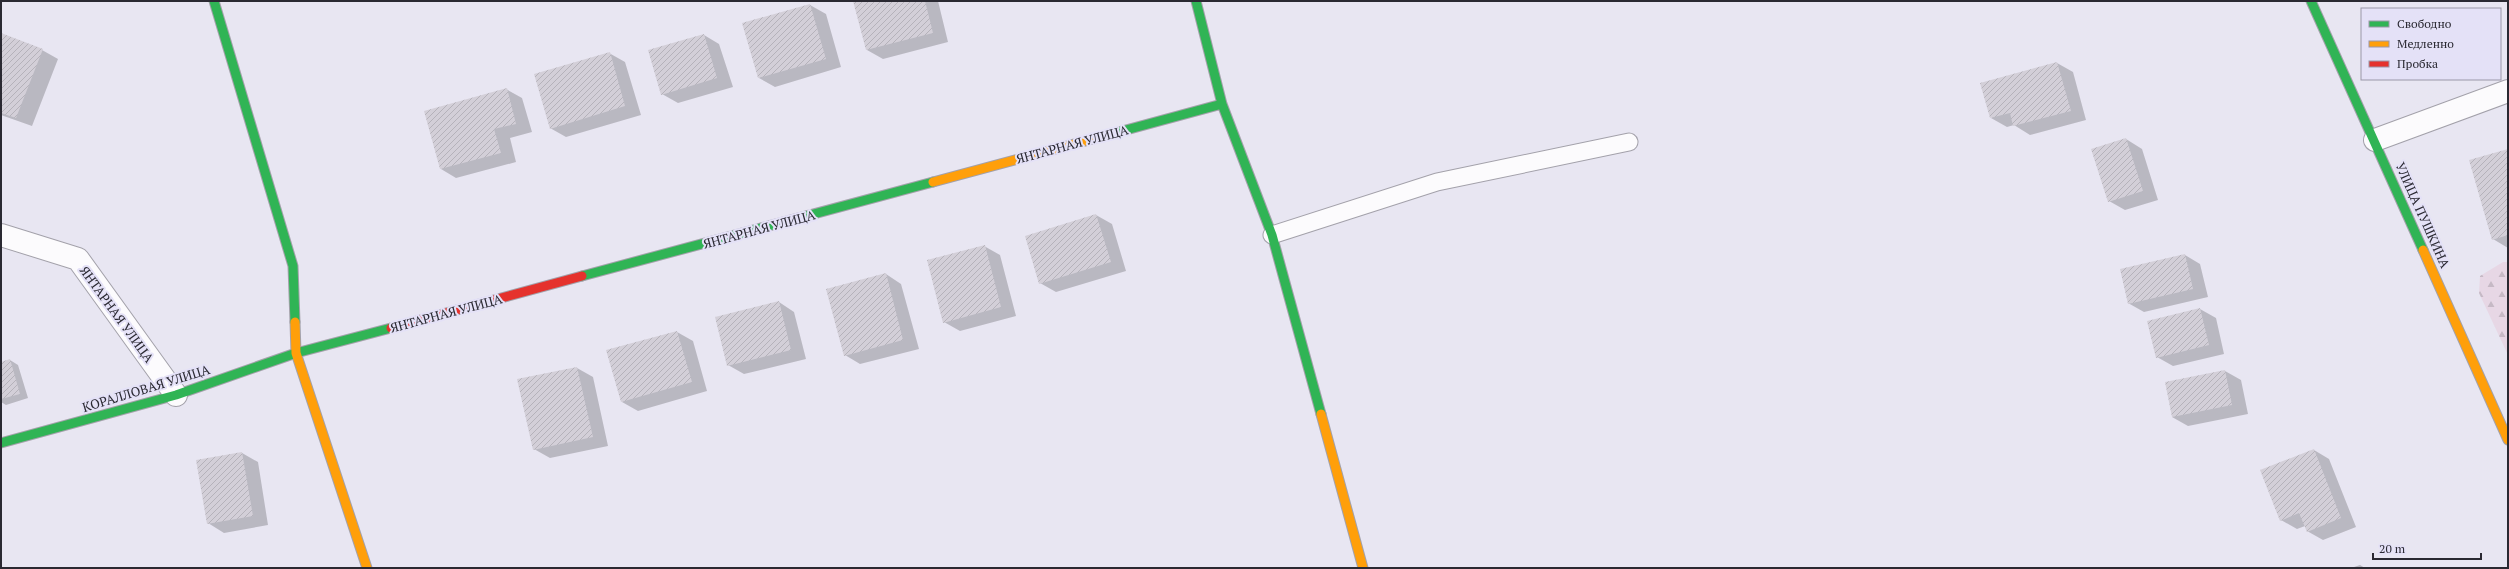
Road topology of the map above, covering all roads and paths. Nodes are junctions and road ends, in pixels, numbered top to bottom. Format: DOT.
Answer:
graph roads {
  1 [pos="214,1"];
  2 [pos="1196,1"];
  3 [pos="2311,1"];
  4 [pos="2508,91"];
  5 [pos="1222,104"];
  6 [pos="2376,140"];
  7 [pos="1629,142"];
  8 [pos="1,235"];
  9 [pos="1272,235"];
  10 [pos="296,353"];
  11 [pos="176,395"];
  12 [pos="2508,440"];
  13 [pos="1,443"];
  14 [pos="367,568"];
  15 [pos="1363,568"];
  1 -- 10 [label="street"];
  2 -- 5 [label="street"];
  3 -- 6 [label="street, УЛИЦА ПУШКИНА"];
  4 -- 6 [label="street"];
  5 -- 9 [label="street"];
  5 -- 10 [label="street, ЯНТАРНАЯ УЛИЦА"];
  6 -- 12 [label="street, УЛИЦА ПУШКИНА"];
  7 -- 9 [label="lane"];
  8 -- 11 [label="street, ЯНТАРНАЯ УЛИЦА"];
  9 -- 15 [label="street"];
  10 -- 11 [label="street, КОРАЛЛОВАЯ УЛИЦА"];
  10 -- 14 [label="street"];
  11 -- 13 [label="street, КОРАЛЛОВАЯ УЛИЦА"];
}
